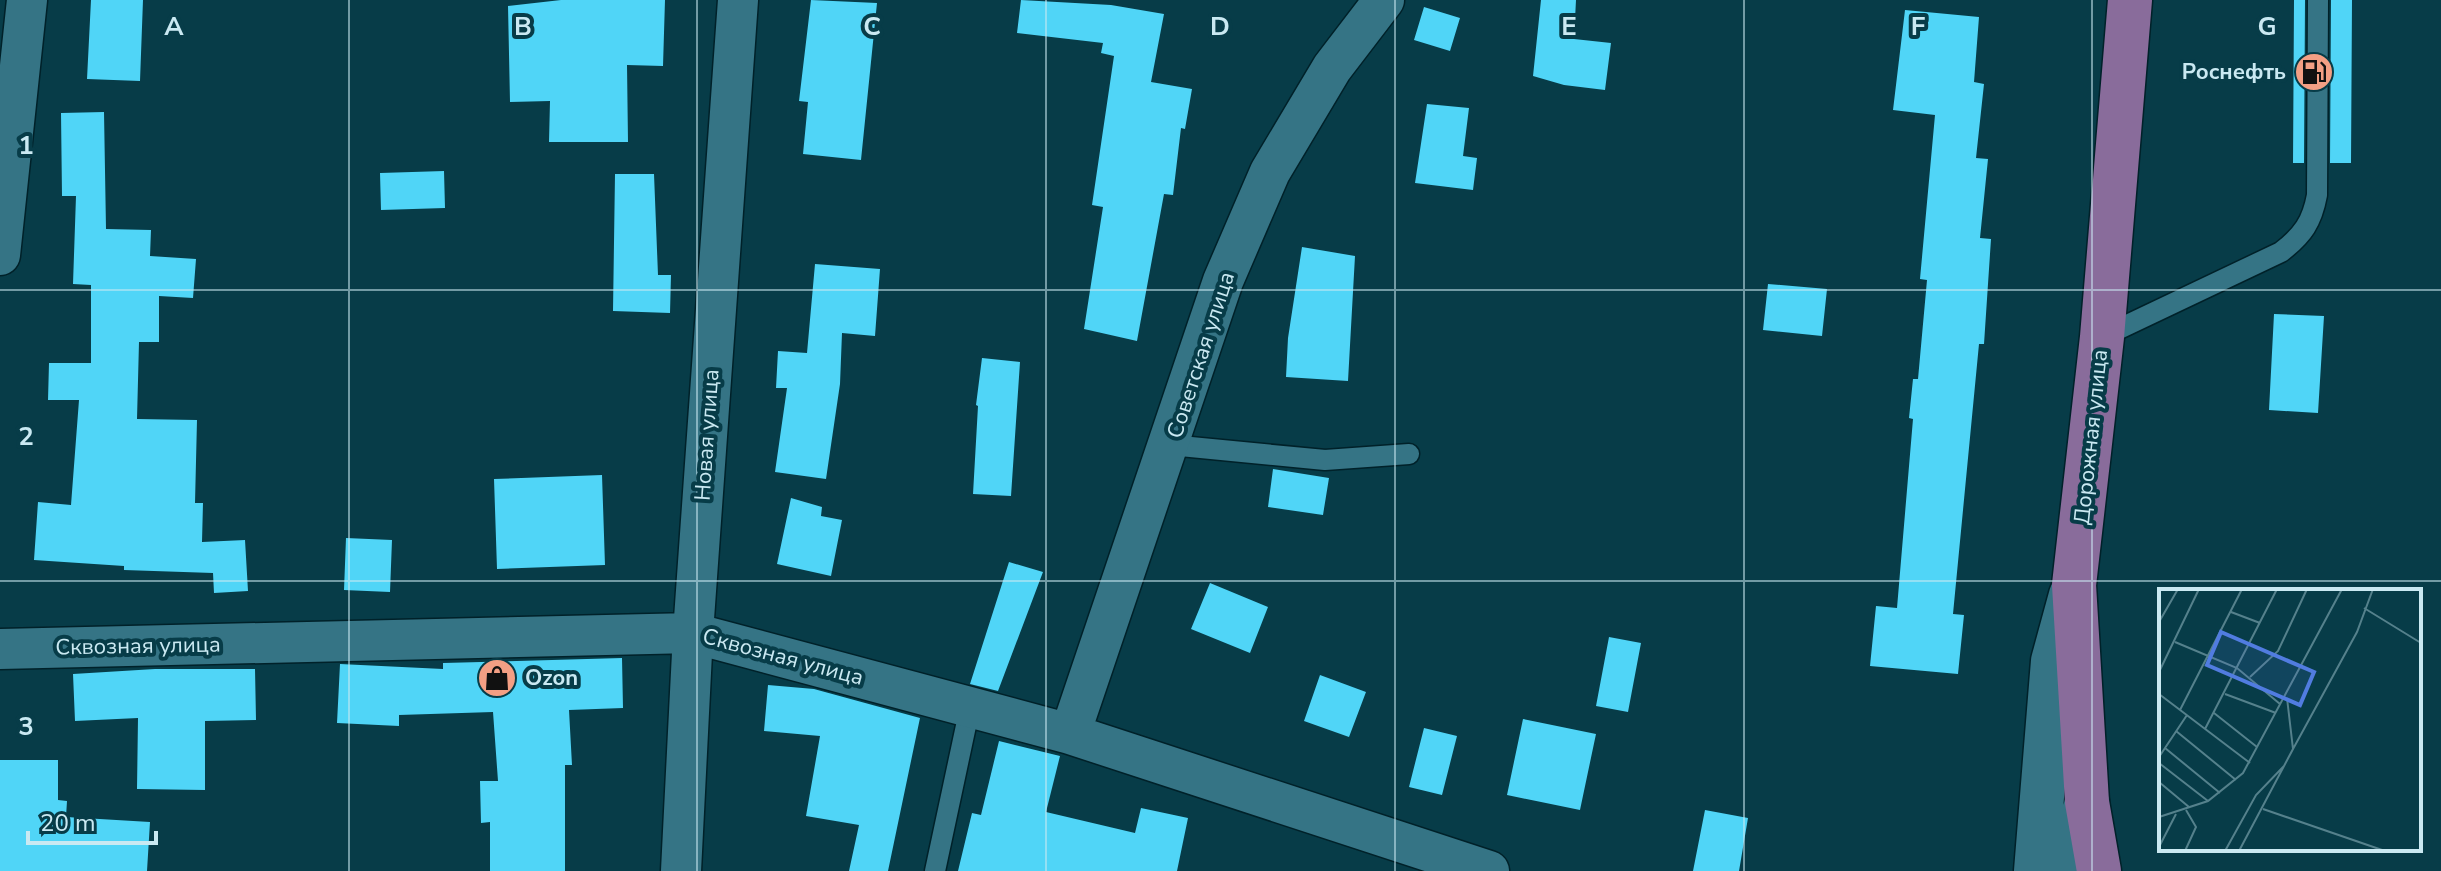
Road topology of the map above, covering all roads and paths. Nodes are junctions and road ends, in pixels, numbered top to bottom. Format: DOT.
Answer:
graph roads {
  1 [pos="27,0"];
  2 [pos="738,0"];
  3 [pos="1384,0"];
  4 [pos="2130,0"];
  5 [pos="2318,0"];
  6 [pos="0,255"];
  7 [pos="2102,337"];
  8 [pos="1170,445"];
  9 [pos="1409,454"];
  10 [pos="2074,585"];
  11 [pos="693,633"];
  12 [pos="0,649"];
  13 [pos="970,707"];
  14 [pos="1070,734"];
  15 [pos="2087,802"];
  16 [pos="681,871"];
  17 [pos="935,871"];
  18 [pos="1489,871"];
  19 [pos="2036,871"];
  20 [pos="2068,871"];
  21 [pos="2099,871"];
  1 -- 6 [label="street"];
  2 -- 11 [label="street, Новая улица"];
  3 -- 8 [label="street, Советская улица"];
  4 -- 7 [label="main road, Дорожная улица"];
  5 -- 7 [label="lane"];
  7 -- 10 [label="main road, Дорожная улица"];
  8 -- 9 [label="lane"];
  8 -- 14 [label="street, Советская улица"];
  10 -- 15 [label="main road"];
  10 -- 19 [label="main road, Дорожная улица"];
  11 -- 12 [label="street, Сквозная улица"];
  11 -- 13 [label="street, Сквозная улица"];
  11 -- 16 [label="street, Новая улица"];
  13 -- 14 [label="street, Сквозная улица"];
  13 -- 17 [label="lane"];
  14 -- 18 [label="street, Сквозная улица"];
  15 -- 20 [label="main road"];
  15 -- 21 [label="main road"];
}
